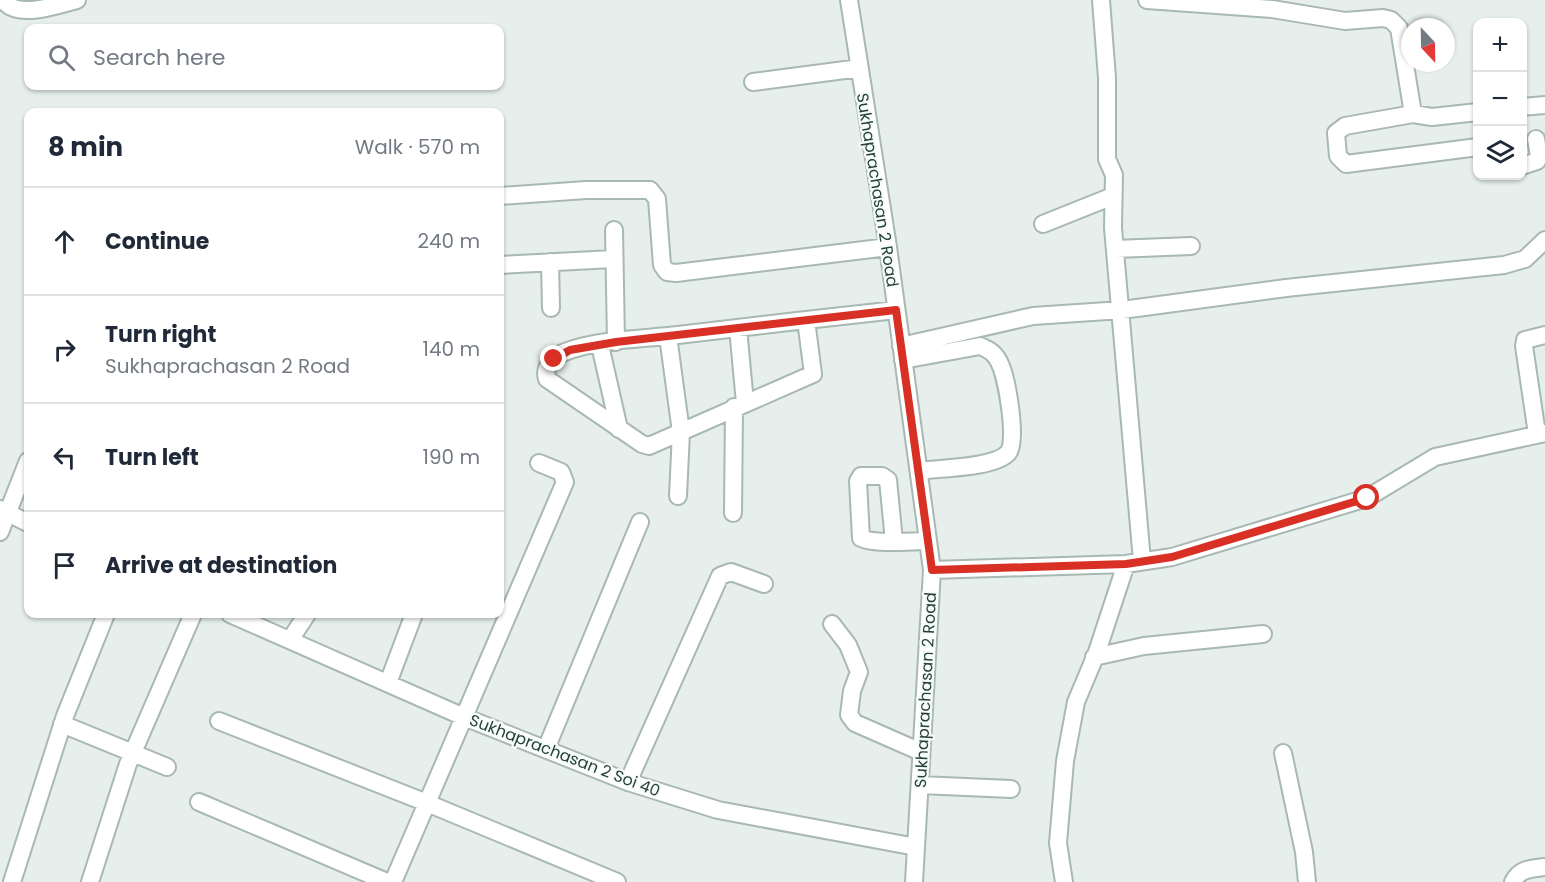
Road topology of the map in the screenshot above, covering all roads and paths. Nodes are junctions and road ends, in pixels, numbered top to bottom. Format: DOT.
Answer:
graph roads {
  1 [pos="3,0"];
  2 [pos="77,0"];
  3 [pos="849,0"];
  4 [pos="1101,0"];
  5 [pos="1147,0"];
  6 [pos="860,68"];
  7 [pos="753,82"];
  8 [pos="1545,105"];
  9 [pos="1527,107"];
  10 [pos="1473,113"];
  11 [pos="1413,114"];
  12 [pos="1534,140"];
  13 [pos="1473,148"];
  14 [pos="1527,164"];
  15 [pos="504,196"];
  16 [pos="1113,196"];
  17 [pos="1043,225"];
  18 [pos="614,230"];
  19 [pos="1545,240"];
  20 [pos="1191,246"];
  21 [pos="888,247"];
  22 [pos="1115,249"];
  23 [pos="613,259"];
  24 [pos="550,262"];
  25 [pos="504,265"];
  26 [pos="551,308"];
  27 [pos="896,310"];
  28 [pos="1122,310"];
  29 [pos="806,320"];
  30 [pos="738,328"];
  31 [pos="1545,335"];
  32 [pos="668,336"];
  33 [pos="608,343"];
  34 [pos="902,353"];
  35 [pos="740,405"];
  36 [pos="619,429"];
  37 [pos="681,432"];
  38 [pos="1541,433"];
  39 [pos="539,463"];
  40 [pos="24,469"];
  41 [pos="919,471"];
  42 [pos="678,496"];
  43 [pos="4,511"];
  44 [pos="733,513"];
  45 [pos="24,521"];
  46 [pos="640,522"];
  47 [pos="0,532"];
  48 [pos="894,541"];
  49 [pos="928,541"];
  50 [pos="1134,562"];
  51 [pos="932,570"];
  52 [pos="764,584"];
  53 [pos="104,618"];
  54 [pos="192,618"];
  55 [pos="239,618"];
  56 [pos="304,618"];
  57 [pos="412,618"];
  58 [pos="832,624"];
  59 [pos="1263,634"];
  60 [pos="290,640"];
  61 [pos="1094,657"];
  62 [pos="388,683"];
  63 [pos="464,717"];
  64 [pos="219,721"];
  65 [pos="62,724"];
  66 [pos="546,749"];
  67 [pos="921,752"];
  68 [pos="1283,753"];
  69 [pos="132,754"];
  70 [pos="167,767"];
  71 [pos="628,782"];
  72 [pos="920,785"];
  73 [pos="1011,789"];
  74 [pos="199,802"];
  75 [pos="427,803"];
  76 [pos="916,846"];
  77 [pos="1545,867"];
  78 [pos="12,879"];
  79 [pos="90,882"];
  80 [pos="387,882"];
  81 [pos="393,882"];
  82 [pos="616,882"];
  83 [pos="915,882"];
  84 [pos="1064,882"];
  85 [pos="1307,882"];
  86 [pos="1513,882"];
  1 -- 2 [label="street"];
  3 -- 6 [label="street, Sukhaprachasan 2 Road"];
  4 -- 16 [label="street"];
  5 -- 11 [label="street"];
  6 -- 7 [label="street"];
  6 -- 21 [label="street, Sukhaprachasan 2 Road"];
  8 -- 9 [label="street"];
  10 -- 11 [label="street"];
  11 -- 13 [label="street"];
  12 -- 14 [label="street"];
  15 -- 21 [label="street"];
  16 -- 17 [label="street"];
  16 -- 22 [label="street"];
  18 -- 23 [label="street"];
  19 -- 28 [label="street"];
  20 -- 22 [label="street"];
  21 -- 27 [label="street, Sukhaprachasan 2 Road"];
  22 -- 28 [label="street"];
  23 -- 24 [label="street"];
  23 -- 33 [label="street"];
  24 -- 25 [label="street"];
  24 -- 26 [label="street"];
  27 -- 29 [label="street"];
  27 -- 34 [label="street, Sukhaprachasan 2 Road"];
  28 -- 34 [label="street"];
  28 -- 50 [label="street"];
  29 -- 30 [label="street"];
  29 -- 35 [label="street"];
  30 -- 32 [label="street"];
  30 -- 35 [label="street"];
  31 -- 38 [label="street"];
  32 -- 33 [label="street"];
  32 -- 37 [label="street"];
  33 -- 36 [label="street"];
  33 -- 36 [label="street"];
  34 -- 41 [label="street, Sukhaprachasan 2 Road"];
  34 -- 41 [label="street"];
  35 -- 37 [label="street"];
  35 -- 44 [label="street"];
  36 -- 37 [label="street"];
  37 -- 42 [label="street"];
  38 -- 50 [label="street"];
  39 -- 63 [label="street"];
  40 -- 43 [label="street"];
  41 -- 49 [label="street, Sukhaprachasan 2 Road"];
  43 -- 45 [label="street"];
  43 -- 47 [label="street"];
  46 -- 66 [label="street"];
  48 -- 49 [label="street"];
  49 -- 51 [label="street, Sukhaprachasan 2 Road"];
  50 -- 51 [label="street"];
  50 -- 61 [label="street"];
  51 -- 67 [label="street, Sukhaprachasan 2 Road"];
  52 -- 71 [label="street"];
  53 -- 65 [label="street"];
  54 -- 69 [label="street"];
  55 -- 60 [label="street, Sukhaprachasan 2 Soi 40"];
  56 -- 60 [label="street"];
  57 -- 62 [label="street"];
  58 -- 67 [label="street"];
  59 -- 61 [label="street"];
  60 -- 62 [label="street, Sukhaprachasan 2 Soi 40"];
  61 -- 84 [label="street"];
  62 -- 63 [label="street, Sukhaprachasan 2 Soi 40"];
  63 -- 66 [label="street, Sukhaprachasan 2 Soi 40"];
  63 -- 75 [label="street"];
  64 -- 75 [label="street"];
  65 -- 69 [label="street"];
  65 -- 78 [label="street"];
  66 -- 71 [label="street, Sukhaprachasan 2 Soi 40"];
  67 -- 72 [label="street, Sukhaprachasan 2 Road"];
  68 -- 85 [label="street"];
  69 -- 70 [label="street"];
  69 -- 79 [label="street"];
  71 -- 76 [label="street, Sukhaprachasan 2 Soi 40"];
  72 -- 73 [label="street"];
  72 -- 76 [label="street, Sukhaprachasan 2 Road"];
  74 -- 80 [label="street"];
  75 -- 81 [label="street"];
  75 -- 82 [label="street"];
  76 -- 83 [label="street, Sukhaprachasan 2 Road"];
  77 -- 86 [label="street"];
}
